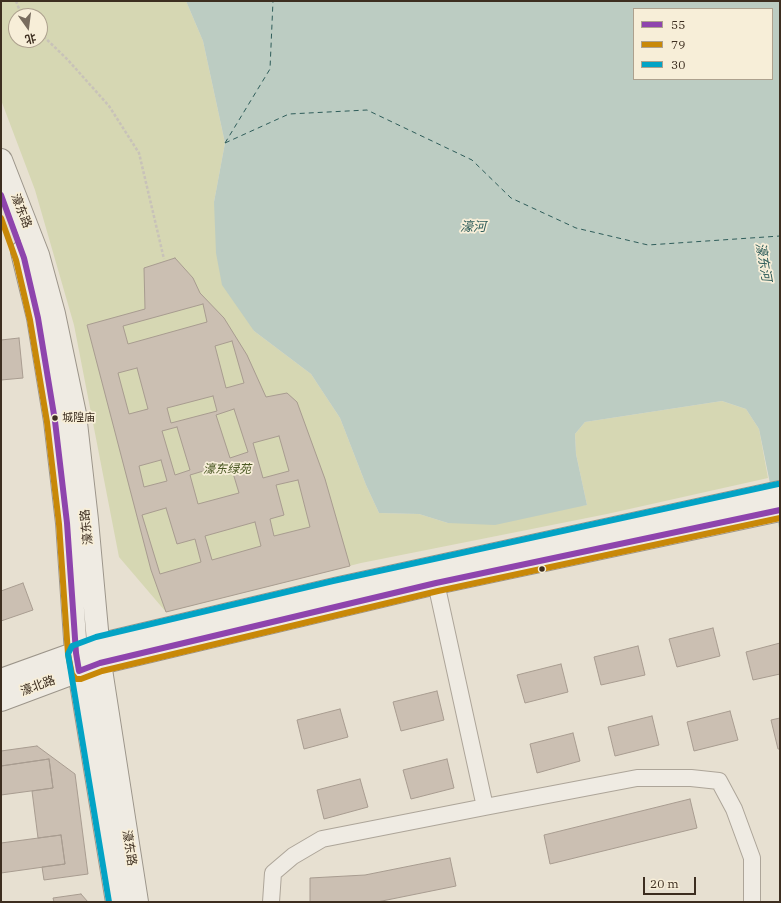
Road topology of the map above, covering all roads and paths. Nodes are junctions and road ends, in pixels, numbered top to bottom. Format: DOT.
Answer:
graph roads {
  1 [pos="48,41"];
  2 [pos="1,160"];
  3 [pos="1,195"];
  4 [pos="164,259"];
  5 [pos="780,492"];
  6 [pos="751,507"];
  7 [pos="780,510"];
  8 [pos="436,583"];
  9 [pos="99,654"];
  10 [pos="77,662"];
  11 [pos="1,680"];
  12 [pos="1,700"];
  13 [pos="485,807"];
  14 [pos="117,902"];
  15 [pos="137,902"];
  16 [pos="271,902"];
  17 [pos="752,902"];
  1 -- 4 [label="path"];
  2 -- 9 [label="street, 濠东路"];
  3 -- 10 [label="street, 濠东路"];
  5 -- 6 [label="street"];
  6 -- 7 [label="street"];
  6 -- 8 [label="street, 濠北路"];
  6 -- 9 [label="street, 濠北路"];
  8 -- 9 [label="street, 濠北路"];
  8 -- 13 [label="street"];
  9 -- 10 [label="street, 濠北路"];
  9 -- 15 [label="street, 濠东路"];
  10 -- 11 [label="street, 濠北路"];
  10 -- 12 [label="street, 濠北路"];
  10 -- 14 [label="street, 濠东路"];
  13 -- 16 [label="street"];
  13 -- 17 [label="street"];
}
